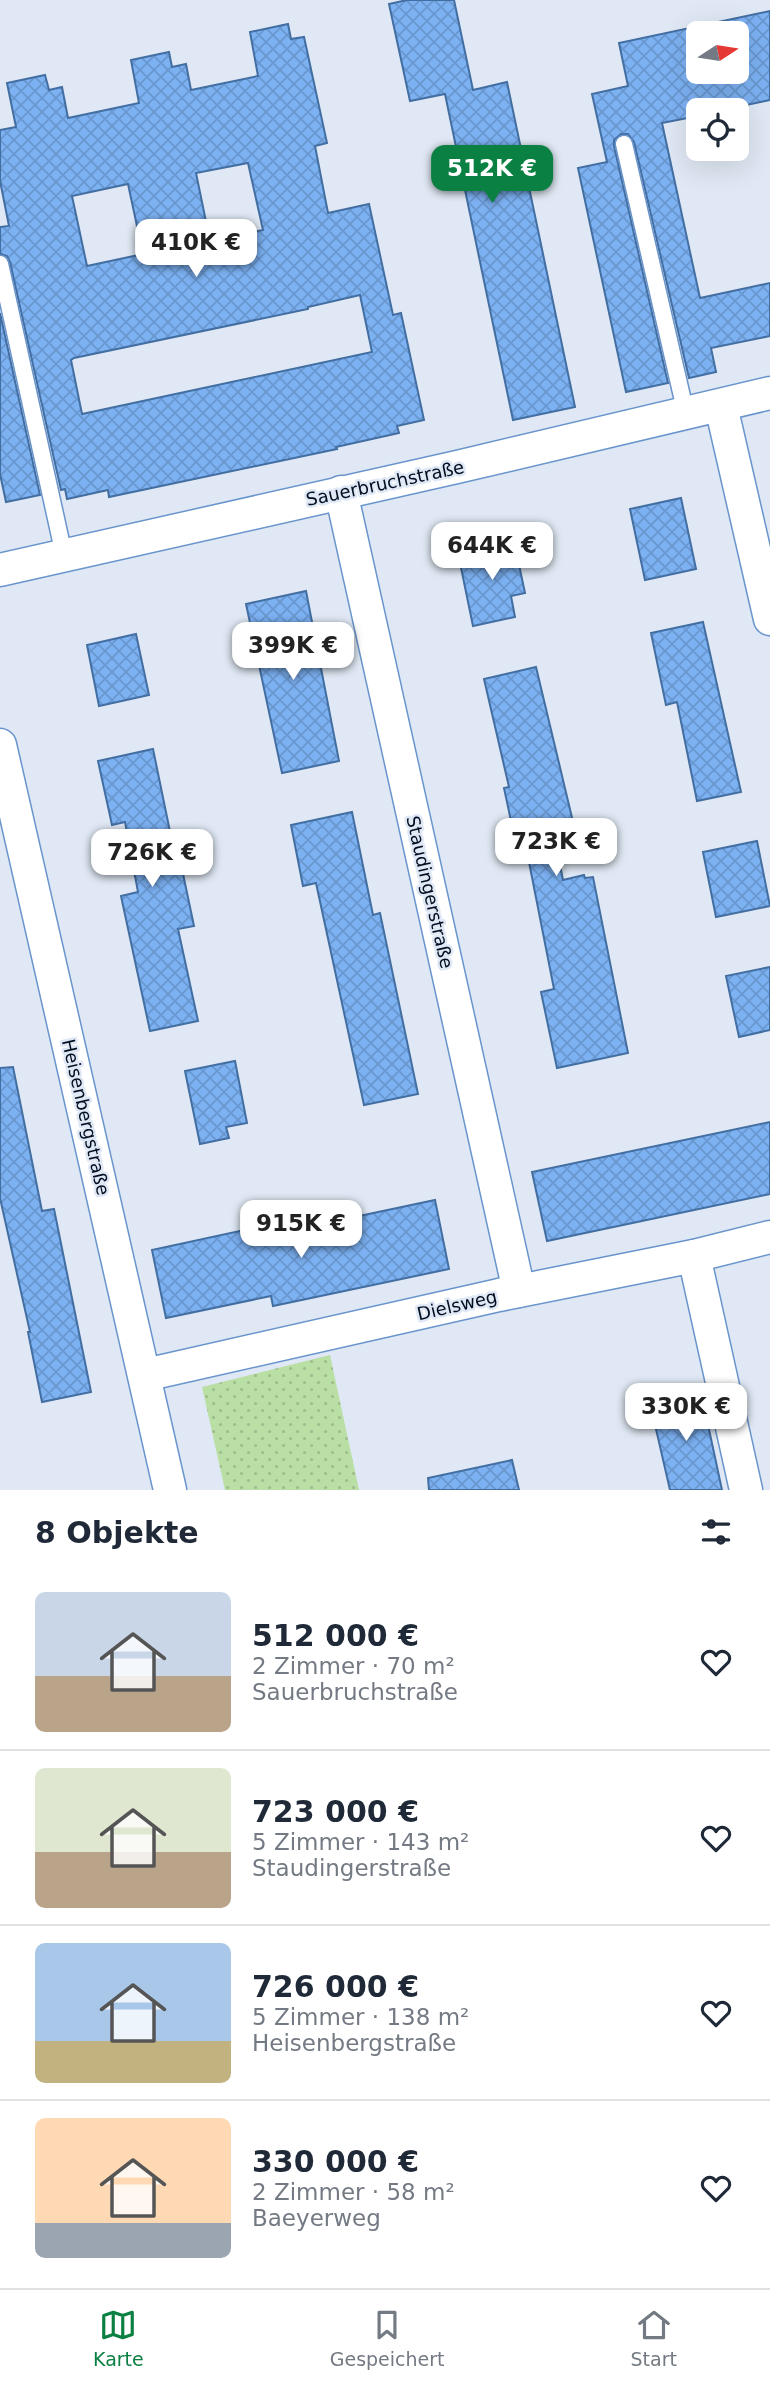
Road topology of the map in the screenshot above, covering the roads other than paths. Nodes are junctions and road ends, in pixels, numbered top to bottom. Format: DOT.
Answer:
graph roads {
  1 [pos="624,144"];
  2 [pos="0,264"];
  3 [pos="770,393"];
  4 [pos="721,406"];
  5 [pos="686,414"];
  6 [pos="341,492"];
  7 [pos="64,555"];
  8 [pos="0,570"];
  9 [pos="770,619"];
  10 [pos="0,745"];
  11 [pos="770,1237"];
  12 [pos="695,1256"];
  13 [pos="519,1291"];
  14 [pos="145,1375"];
  15 [pos="170,1490"];
  16 [pos="746,1490"];
  1 -- 5 [label="lane"];
  2 -- 7 [label="lane"];
  3 -- 4 [label="street, Sauerbruchstraße"];
  4 -- 5 [label="street, Sauerbruchstraße"];
  4 -- 9 [label="street"];
  5 -- 6 [label="street, Sauerbruchstraße"];
  6 -- 7 [label="street, Sauerbruchstraße"];
  6 -- 13 [label="street, Staudingerstraße"];
  7 -- 8 [label="street, Sauerbruchstraße"];
  10 -- 14 [label="street, Heisenbergstraße"];
  11 -- 12 [label="street, Dielsweg"];
  12 -- 13 [label="street, Dielsweg"];
  12 -- 16 [label="street"];
  13 -- 14 [label="street, Dielsweg"];
  14 -- 15 [label="street, Heisenbergstraße"];
}
